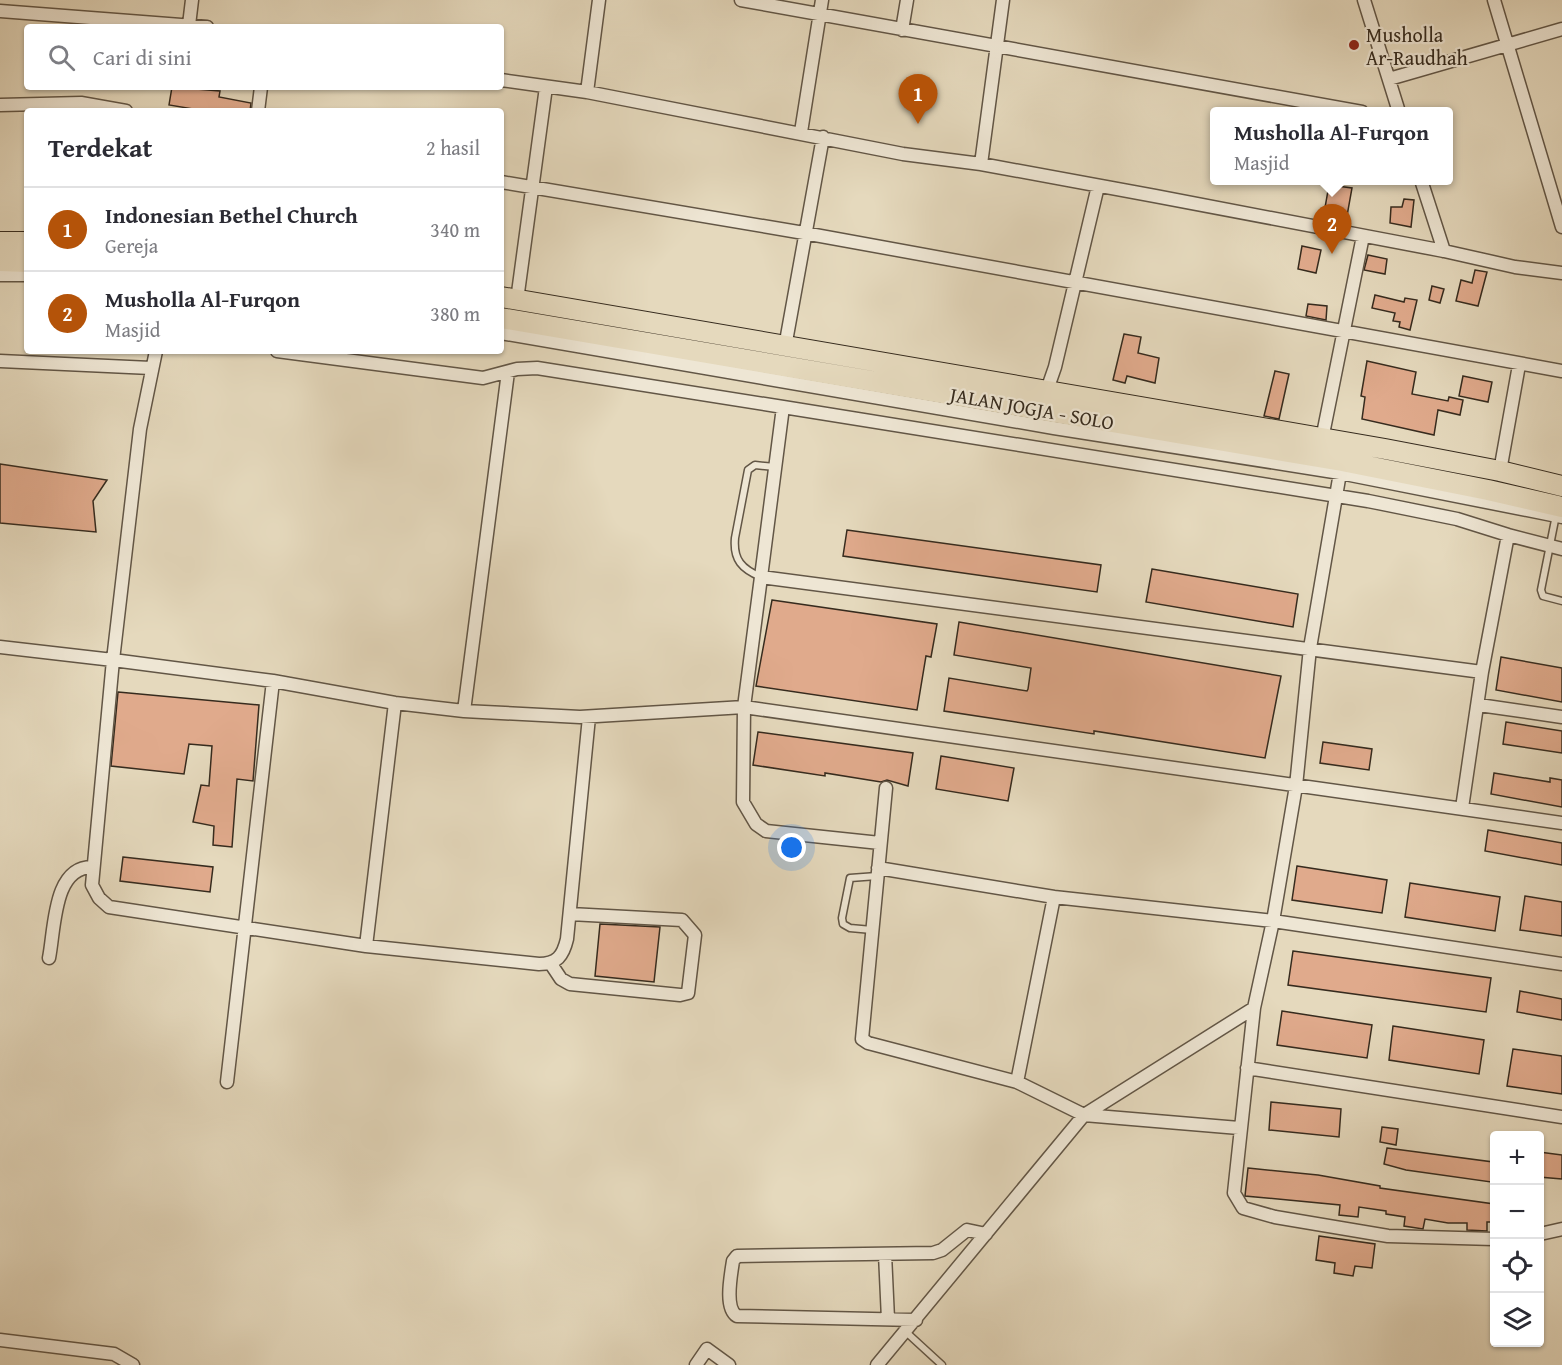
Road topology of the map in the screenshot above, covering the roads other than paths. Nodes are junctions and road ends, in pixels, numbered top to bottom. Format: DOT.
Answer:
graph roads {
  1 [pos="192,0"];
  2 [pos="599,0"];
  3 [pos="741,0"];
  4 [pos="822,0"];
  5 [pos="907,0"];
  6 [pos="1003,0"];
  7 [pos="1494,0"];
  8 [pos="1362,1"];
  9 [pos="0,11"];
  10 [pos="819,15"];
  11 [pos="176,24"];
  12 [pos="189,24"];
  13 [pos="1562,29"];
  14 [pos="902,30"];
  15 [pos="1509,45"];
  16 [pos="995,47"];
  17 [pos="1389,79"];
  18 [pos="504,80"];
  19 [pos="546,87"];
  20 [pos="261,90"];
  21 [pos="587,92"];
  22 [pos="0,105"];
  23 [pos="1340,107"];
  24 [pos="1398,107"];
  25 [pos="42,108"];
  26 [pos="109,108"];
  27 [pos="258,108"];
  28 [pos="24,109"];
  29 [pos="801,132"];
  30 [pos="823,137"];
  31 [pos="981,164"];
  32 [pos="504,183"];
  33 [pos="1423,185"];
  34 [pos="1098,186"];
  35 [pos="532,188"];
  36 [pos="1562,227"];
  37 [pos="804,232"];
  38 [pos="1363,236"];
  39 [pos="0,242"];
  40 [pos="24,242"];
  41 [pos="1444,251"];
  42 [pos="0,261"];
  43 [pos="24,262"];
  44 [pos="1562,273"];
  45 [pos="0,275"];
  46 [pos="24,275"];
  47 [pos="1075,281"];
  48 [pos="509,299"];
  49 [pos="513,325"];
  50 [pos="1345,330"];
  51 [pos="785,347"];
  52 [pos="155,354"];
  53 [pos="300,354"];
  54 [pos="0,361"];
  55 [pos="1518,364"];
  56 [pos="151,368"];
  57 [pos="1562,371"];
  58 [pos="508,372"];
  59 [pos="1047,390"];
  60 [pos="783,407"];
  61 [pos="1322,439"];
  62 [pos="1343,459"];
  63 [pos="775,468"];
  64 [pos="1500,471"];
  65 [pos="1562,486"];
  66 [pos="1334,497"];
  67 [pos="1559,511"];
  68 [pos="1508,535"];
  69 [pos="1549,546"];
  70 [pos="1562,549"];
  71 [pos="761,577"];
  72 [pos="1562,601"];
  73 [pos="0,646"];
  74 [pos="1310,648"];
  75 [pos="113,660"];
  76 [pos="1482,672"];
  77 [pos="273,681"];
  78 [pos="395,703"];
  79 [pos="1479,705"];
  80 [pos="744,707"];
  81 [pos="464,711"];
  82 [pos="589,717"];
  83 [pos="1562,717"];
  84 [pos="1296,786"];
  85 [pos="886,788"];
  86 [pos="1462,808"];
  87 [pos="1562,823"];
  88 [pos="880,843"];
  89 [pos="93,867"];
  90 [pos="878,872"];
  91 [pos="1054,897"];
  92 [pos="570,914"];
  93 [pos="1273,921"];
  94 [pos="245,930"];
  95 [pos="872,930"];
  96 [pos="366,946"];
  97 [pos="50,958"];
  98 [pos="551,964"];
  99 [pos="1562,964"];
  100 [pos="1254,1008"];
  101 [pos="1247,1068"];
  102 [pos="227,1082"];
  103 [pos="1017,1082"];
  104 [pos="1084,1115"];
  105 [pos="1562,1117"];
  106 [pos="1239,1128"];
  107 [pos="1562,1229"];
  108 [pos="1544,1233"];
  109 [pos="987,1234"];
  110 [pos="1490,1239"];
  111 [pos="885,1254"];
  112 [pos="888,1319"];
  113 [pos="916,1320"];
  114 [pos="906,1332"];
  115 [pos="0,1340"];
  116 [pos="133,1365"];
  117 [pos="696,1365"];
  118 [pos="729,1365"];
  119 [pos="877,1365"];
  120 [pos="942,1365"];
  1 -- 12 [label="street"];
  2 -- 21 [label="street"];
  3 -- 10 [label="street"];
  4 -- 10 [label="street"];
  5 -- 14 [label="street"];
  6 -- 16 [label="street"];
  7 -- 15 [label="street"];
  8 -- 17 [label="street"];
  9 -- 11 [label="street"];
  10 -- 14 [label="street"];
  10 -- 29 [label="street"];
  13 -- 15 [label="street"];
  14 -- 16 [label="street"];
  15 -- 17 [label="street"];
  15 -- 36 [label="street"];
  16 -- 23 [label="street"];
  16 -- 31 [label="street"];
  17 -- 24 [label="street"];
  18 -- 19 [label="street"];
  19 -- 21 [label="street"];
  19 -- 35 [label="street"];
  20 -- 27 [label="street"];
  21 -- 29 [label="street"];
  22 -- 28 [label="street"];
  25 -- 26 [label="street"];
  29 -- 30 [label="street"];
  30 -- 31 [label="street"];
  30 -- 37 [label="street"];
  31 -- 34 [label="street"];
  32 -- 35 [label="street"];
  33 -- 41 [label="street"];
  34 -- 38 [label="street"];
  34 -- 47 [label="street"];
  35 -- 37 [label="street"];
  35 -- 48 [label="street"];
  37 -- 47 [label="street"];
  37 -- 51 [label="street"];
  38 -- 41 [label="street"];
  38 -- 50 [label="street"];
  39 -- 40 [label="highway"];
  41 -- 44 [label="street"];
  42 -- 43 [label="highway"];
  45 -- 46 [label="street"];
  47 -- 50 [label="street"];
  47 -- 59 [label="street"];
  48 -- 51 [label="highway, JALAN JOGJA - SOLO"];
  49 -- 62 [label="highway, JALAN JOGJA - SOLO"];
  50 -- 55 [label="street"];
  50 -- 61 [label="street"];
  51 -- 59 [label="highway, JALAN JOGJA - SOLO"];
  52 -- 56 [label="street"];
  53 -- 58 [label="street"];
  54 -- 56 [label="street"];
  55 -- 57 [label="street"];
  55 -- 64 [label="street"];
  56 -- 75 [label="street"];
  58 -- 60 [label="street"];
  58 -- 81 [label="street"];
  59 -- 61 [label="highway, JALAN JOGJA - SOLO"];
  60 -- 63 [label="street"];
  60 -- 66 [label="street"];
  61 -- 62 [label="highway, JALAN JOGJA - SOLO"];
  62 -- 64 [label="highway, JALAN JOGJA - SOLO"];
  62 -- 66 [label="street"];
  62 -- 67 [label="highway, JALAN JOGJA - SOLO"];
  63 -- 71 [label="street"];
  63 -- 71 [label="lane"];
  64 -- 65 [label="highway, JALAN JOGJA - SOLO"];
  66 -- 68 [label="street"];
  66 -- 74 [label="street"];
  67 -- 69 [label="lane"];
  68 -- 69 [label="street"];
  68 -- 76 [label="street"];
  69 -- 70 [label="street"];
  69 -- 72 [label="lane"];
  71 -- 74 [label="street"];
  71 -- 80 [label="street"];
  73 -- 75 [label="street"];
  74 -- 76 [label="street"];
  74 -- 84 [label="street"];
  75 -- 77 [label="street"];
  75 -- 89 [label="street"];
  76 -- 79 [label="street"];
  77 -- 78 [label="street"];
  77 -- 94 [label="street"];
  78 -- 81 [label="street"];
  78 -- 96 [label="street"];
  79 -- 83 [label="street"];
  79 -- 86 [label="street"];
  80 -- 82 [label="street"];
  80 -- 84 [label="street"];
  80 -- 88 [label="street"];
  81 -- 82 [label="street"];
  82 -- 92 [label="street"];
  84 -- 86 [label="street"];
  84 -- 93 [label="street"];
  85 -- 88 [label="street"];
  86 -- 87 [label="street"];
  88 -- 90 [label="street"];
  89 -- 94 [label="street"];
  89 -- 97 [label="street"];
  90 -- 91 [label="street"];
  90 -- 95 [label="street"];
  90 -- 95 [label="lane"];
  91 -- 93 [label="street"];
  91 -- 103 [label="street"];
  92 -- 98 [label="street"];
  92 -- 98 [label="street"];
  93 -- 99 [label="street"];
  93 -- 100 [label="street"];
  94 -- 96 [label="street"];
  94 -- 102 [label="street"];
  95 -- 103 [label="street"];
  96 -- 98 [label="street"];
  100 -- 101 [label="street"];
  100 -- 104 [label="street"];
  101 -- 105 [label="street"];
  101 -- 106 [label="street"];
  103 -- 104 [label="street"];
  104 -- 106 [label="street"];
  104 -- 109 [label="street"];
  106 -- 110 [label="street"];
  107 -- 108 [label="street"];
  109 -- 111 [label="street"];
  109 -- 113 [label="street"];
  111 -- 112 [label="street"];
  111 -- 112 [label="street"];
  112 -- 113 [label="street"];
  113 -- 114 [label="street"];
  114 -- 119 [label="street"];
  114 -- 120 [label="lane"];
  115 -- 116 [label="street"];
  117 -- 118 [label="street"];
}
